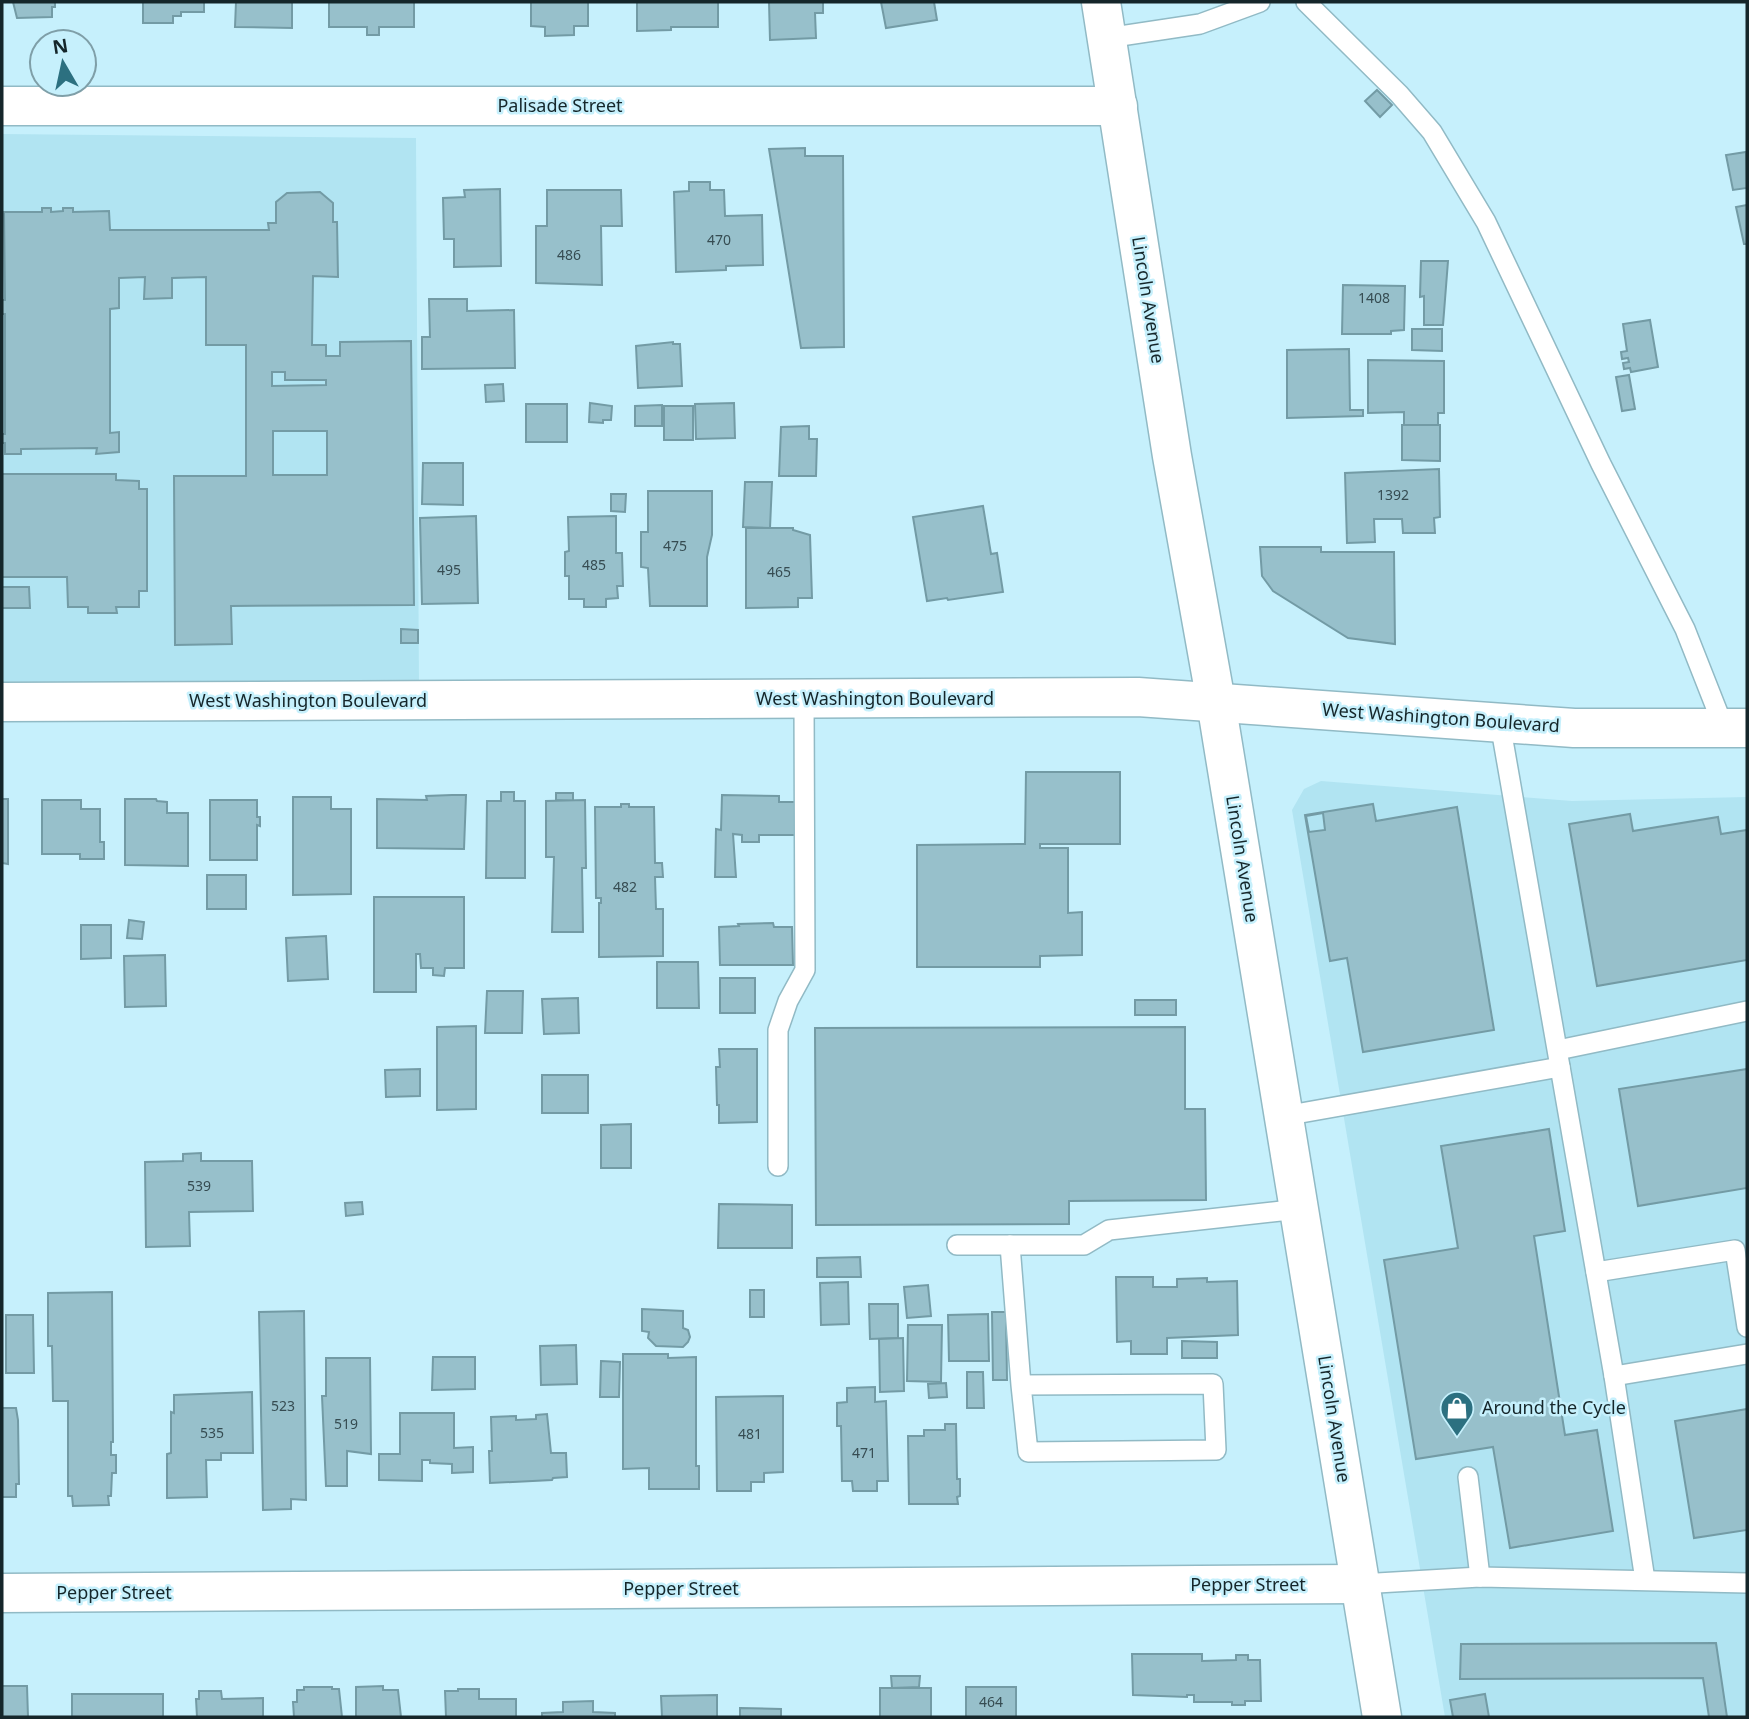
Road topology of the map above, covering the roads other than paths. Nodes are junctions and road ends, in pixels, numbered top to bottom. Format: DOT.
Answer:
graph roads {
  1 [pos="1260,2"];
  2 [pos="1306,2"];
  3 [pos="1104,20"];
  4 [pos="2,106"];
  5 [pos="1118,106"];
  6 [pos="804,700"];
  7 [pos="2,702"];
  8 [pos="1216,702"];
  9 [pos="1500,723"];
  10 [pos="1735,728"];
  11 [pos="1747,1011"];
  12 [pos="1559,1058"];
  13 [pos="1284,1116"];
  14 [pos="778,1166"];
  15 [pos="1299,1209"];
  16 [pos="957,1245"];
  17 [pos="1010,1245"];
  18 [pos="1596,1272"];
  19 [pos="1747,1327"];
  20 [pos="1747,1354"];
  21 [pos="1614,1376"];
  22 [pos="1021,1385"];
  23 [pos="1468,1477"];
  24 [pos="1480,1577"];
  25 [pos="1645,1580"];
  26 [pos="1747,1583"];
  27 [pos="1360,1584"];
  28 [pos="2,1594"];
  29 [pos="1382,1717"];
  1 -- 3 [label="lane"];
  2 -- 10 [label="lane"];
  3 -- 5 [label="street, Lincoln Avenue"];
  4 -- 5 [label="street, Palisade Street"];
  5 -- 8 [label="street, Lincoln Avenue"];
  6 -- 7 [label="street, West Washington Boulevard"];
  6 -- 8 [label="street, West Washington Boulevard"];
  6 -- 14 [label="lane"];
  8 -- 9 [label="street, West Washington Boulevard"];
  8 -- 13 [label="street, Lincoln Avenue"];
  9 -- 10 [label="street, West Washington Boulevard"];
  9 -- 12 [label="lane"];
  11 -- 12 [label="lane"];
  12 -- 13 [label="lane"];
  12 -- 18 [label="lane"];
  13 -- 15 [label="street, Lincoln Avenue"];
  15 -- 17 [label="lane"];
  15 -- 27 [label="street, Lincoln Avenue"];
  16 -- 17 [label="lane"];
  17 -- 22 [label="lane"];
  18 -- 19 [label="lane"];
  18 -- 21 [label="lane"];
  20 -- 21 [label="lane"];
  21 -- 25 [label="lane"];
  22 -- 22 [label="lane"];
  23 -- 24 [label="lane"];
  24 -- 25 [label="lane"];
  24 -- 27 [label="lane"];
  25 -- 26 [label="lane"];
  27 -- 28 [label="street, Pepper Street"];
  27 -- 29 [label="street, Lincoln Avenue"];
}
